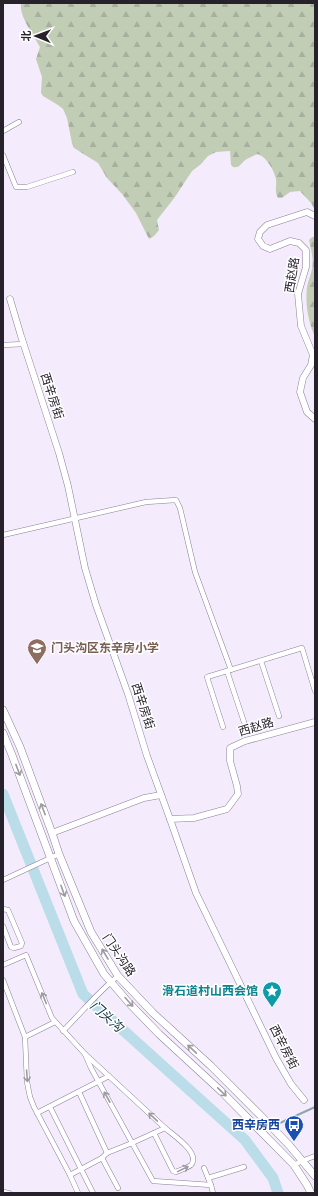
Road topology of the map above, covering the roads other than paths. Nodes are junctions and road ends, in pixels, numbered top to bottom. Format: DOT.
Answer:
graph roads {
  1 [pos="19,122"];
  2 [pos="3,131"];
  3 [pos="3,155"];
  4 [pos="73,172"];
  5 [pos="315,216"];
  6 [pos="10,300"];
  7 [pos="24,344"];
  8 [pos="3,345"];
  9 [pos="315,419"];
  10 [pos="74,519"];
  11 [pos="3,535"];
  12 [pos="261,661"];
  13 [pos="229,671"];
  14 [pos="315,691"];
  15 [pos="3,710"];
  16 [pos="279,716"];
  17 [pos="244,722"];
  18 [pos="315,722"];
  19 [pos="223,727"];
  20 [pos="3,734"];
  21 [pos="161,795"];
  22 [pos="170,819"];
  23 [pos="52,833"];
  24 [pos="59,854"];
  25 [pos="51,858"];
  26 [pos="3,880"];
  27 [pos="3,909"];
  28 [pos="3,926"];
  29 [pos="3,965"];
  30 [pos="118,976"];
  31 [pos="3,980"];
  32 [pos="111,982"];
  33 [pos="55,1022"];
  34 [pos="64,1031"];
  35 [pos="25,1038"];
  36 [pos="85,1054"];
  37 [pos="109,1076"];
  38 [pos="99,1082"];
  39 [pos="79,1092"];
  40 [pos="304,1100"];
  41 [pos="50,1107"];
  42 [pos="37,1113"];
  43 [pos="165,1128"];
  44 [pos="154,1133"];
  45 [pos="132,1143"];
  46 [pos="106,1153"];
  47 [pos="315,1156"];
  48 [pos="102,1158"];
  49 [pos="302,1161"];
  50 [pos="294,1165"];
  51 [pos="244,1167"];
  52 [pos="204,1168"];
  53 [pos="81,1169"];
  54 [pos="70,1175"];
  55 [pos="315,1176"];
  56 [pos="208,1178"];
  57 [pos="211,1185"];
  58 [pos="118,1188"];
  59 [pos="3,1192"];
  60 [pos="9,1193"];
  61 [pos="78,1193"];
  62 [pos="93,1193"];
  63 [pos="213,1193"];
  64 [pos="311,1193"];
  1 -- 2 [label="street"];
  3 -- 4 [label="street"];
  5 -- 9 [label="street, 西赵路"];
  6 -- 7 [label="street, 西辛房街"];
  7 -- 8 [label="street"];
  7 -- 10 [label="street, 西辛房街"];
  10 -- 11 [label="street"];
  10 -- 13 [label="street"];
  10 -- 21 [label="street, 西辛房街"];
  12 -- 13 [label="street"];
  12 -- 14 [label="street"];
  12 -- 16 [label="street"];
  13 -- 17 [label="street"];
  13 -- 19 [label="street"];
  23 -- 15 [label="main road, 门头沟路, one-way"];
  18 -- 22 [label="street, 西赵路"];
  20 -- 25 [label="main road, 门头沟路, one-way"];
  21 -- 22 [label="street, 西辛房街"];
  21 -- 23 [label="street"];
  22 -- 40 [label="street, 西辛房街"];
  23 -- 24 [label="main road, 门头沟路"];
  24 -- 25 [label="street"];
  30 -- 24 [label="main road, 门头沟路, one-way"];
  25 -- 26 [label="street"];
  25 -- 32 [label="main road, 门头沟路, one-way"];
  27 -- 28 [label="street"];
  33 -- 29 [label="street, one-way"];
  30 -- 32 [label="street"];
  49 -- 30 [label="main road, 门头沟路, one-way"];
  31 -- 35 [label="street"];
  32 -- 34 [label="street"];
  32 -- 50 [label="main road, 门头沟路, one-way"];
  33 -- 34 [label="street"];
  33 -- 35 [label="street"];
  34 -- 36 [label="street"];
  35 -- 42 [label="street, one-way"];
  36 -- 37 [label="street"];
  36 -- 38 [label="street"];
  37 -- 38 [label="street"];
  43 -- 37 [label="street, one-way"];
  38 -- 39 [label="street"];
  45 -- 38 [label="street, one-way"];
  39 -- 41 [label="street"];
  39 -- 46 [label="street"];
  41 -- 42 [label="street"];
  41 -- 53 [label="street"];
  42 -- 54 [label="street"];
  43 -- 44 [label="street"];
  44 -- 43 [label="street, one-way"];
  44 -- 45 [label="street"];
  45 -- 46 [label="street"];
  45 -- 57 [label="street"];
  46 -- 48 [label="street"];
  47 -- 49 [label="street"];
  48 -- 53 [label="street"];
  48 -- 58 [label="street"];
  49 -- 50 [label="street"];
  49 -- 55 [label="main road, 门头沟路"];
  50 -- 64 [label="main road, 门头沟路"];
  51 -- 56 [label="street"];
  52 -- 56 [label="street"];
  53 -- 54 [label="street"];
  53 -- 62 [label="street"];
  54 -- 61 [label="street"];
  56 -- 57 [label="street"];
  57 -- 63 [label="street"];
  59 -- 60 [label="street"];
}
